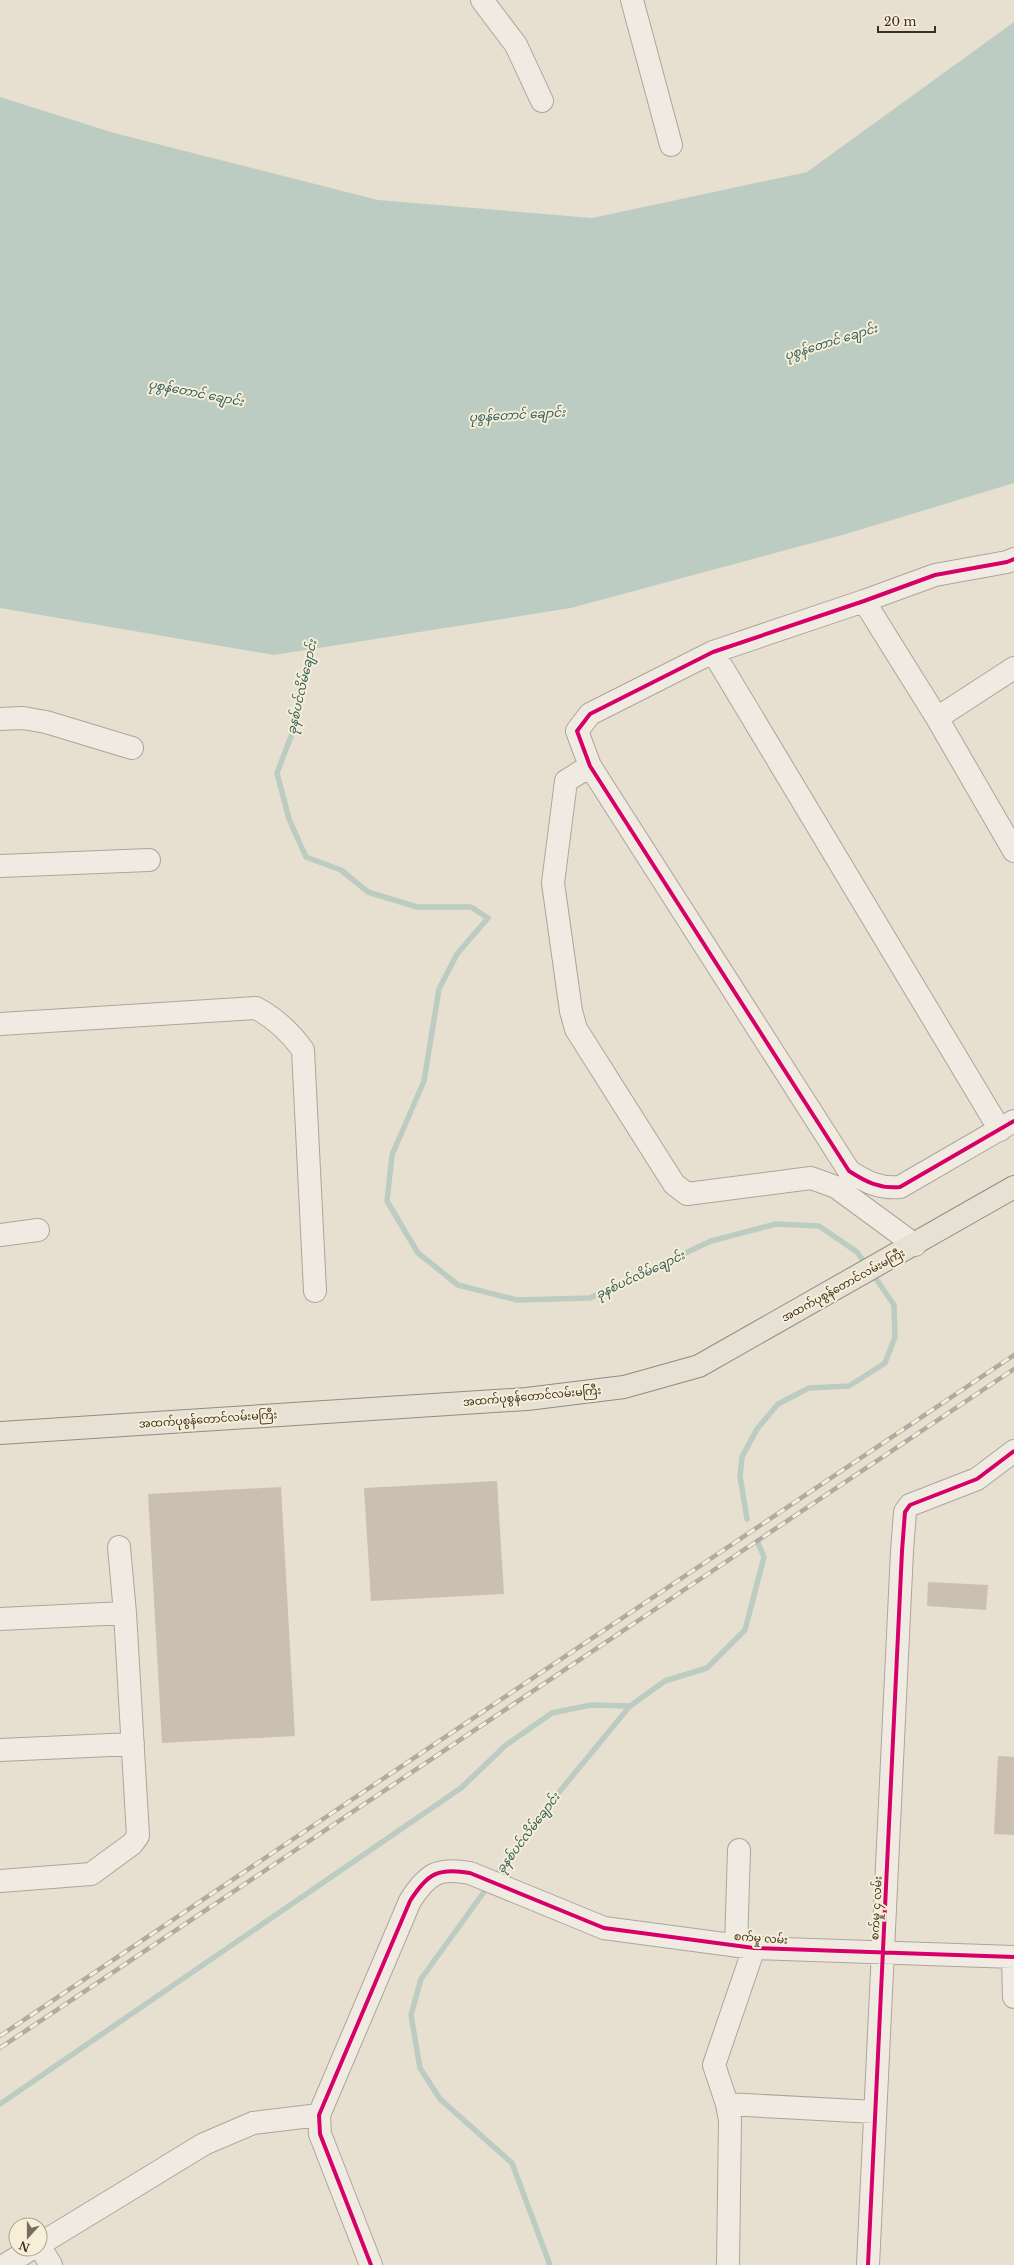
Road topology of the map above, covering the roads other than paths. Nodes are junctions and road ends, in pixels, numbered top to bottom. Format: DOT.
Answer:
graph roads {
  1 [pos="482,0"];
  2 [pos="632,0"];
  3 [pos="542,101"];
  4 [pos="671,145"];
  5 [pos="1012,564"];
  6 [pos="864,601"];
  7 [pos="713,652"];
  8 [pos="1014,668"];
  9 [pos="937,718"];
  10 [pos="0,719"];
  11 [pos="132,748"];
  12 [pos="590,766"];
  13 [pos="1014,851"];
  14 [pos="149,860"];
  15 [pos="0,866"];
  16 [pos="0,1024"];
  17 [pos="1007,1126"];
  18 [pos="1014,1187"];
  19 [pos="38,1230"];
  20 [pos="0,1235"];
  21 [pos="915,1245"];
  22 [pos="315,1292"];
  23 [pos="0,1433"];
  24 [pos="1014,1451"];
  25 [pos="120,1547"];
  26 [pos="125,1613"];
  27 [pos="0,1619"];
  28 [pos="133,1744"];
  29 [pos="0,1750"];
  30 [pos="739,1850"];
  31 [pos="0,1881"];
  32 [pos="745,1947"];
  33 [pos="883,1953"];
  34 [pos="1014,1957"];
  35 [pos="1014,1997"];
  36 [pos="727,2104"];
  37 [pos="876,2112"];
  38 [pos="319,2115"];
  39 [pos="48,2240"];
  40 [pos="18,2257"];
  41 [pos="5,2265"];
  42 [pos="371,2265"];
  43 [pos="728,2265"];
  44 [pos="868,2265"];
  1 -- 3 [label="street"];
  2 -- 4 [label="street"];
  5 -- 6 [label="street"];
  6 -- 7 [label="street"];
  6 -- 9 [label="street"];
  7 -- 12 [label="street"];
  7 -- 17 [label="street"];
  8 -- 9 [label="street"];
  9 -- 13 [label="street"];
  10 -- 11 [label="street"];
  12 -- 17 [label="street"];
  12 -- 21 [label="street"];
  14 -- 15 [label="street"];
  16 -- 22 [label="street"];
  18 -- 21 [label="main road, အထက်ပုစွန်တောင်လမ်းမကြီး"];
  19 -- 20 [label="street"];
  21 -- 23 [label="main road, အထက်ပုစွန်တောင်လမ်းမကြီး"];
  24 -- 33 [label="street, စက်မှု ၄ လမ်း"];
  25 -- 26 [label="street"];
  26 -- 27 [label="street"];
  26 -- 28 [label="street"];
  28 -- 29 [label="street"];
  28 -- 31 [label="street"];
  30 -- 32 [label="street"];
  32 -- 33 [label="street, စက်မှု လမ်း"];
  32 -- 36 [label="street"];
  32 -- 38 [label="street, စက်မှု လမ်း"];
  33 -- 34 [label="street, စက်မှု လမ်း"];
  33 -- 37 [label="street, စက်မှု ၄ လမ်း"];
  34 -- 35 [label="street"];
  36 -- 37 [label="street"];
  36 -- 43 [label="street"];
  37 -- 44 [label="street, စက်မှု ၄ လမ်း"];
  38 -- 39 [label="street"];
  38 -- 42 [label="street"];
  40 -- 41 [label="street"];
}
